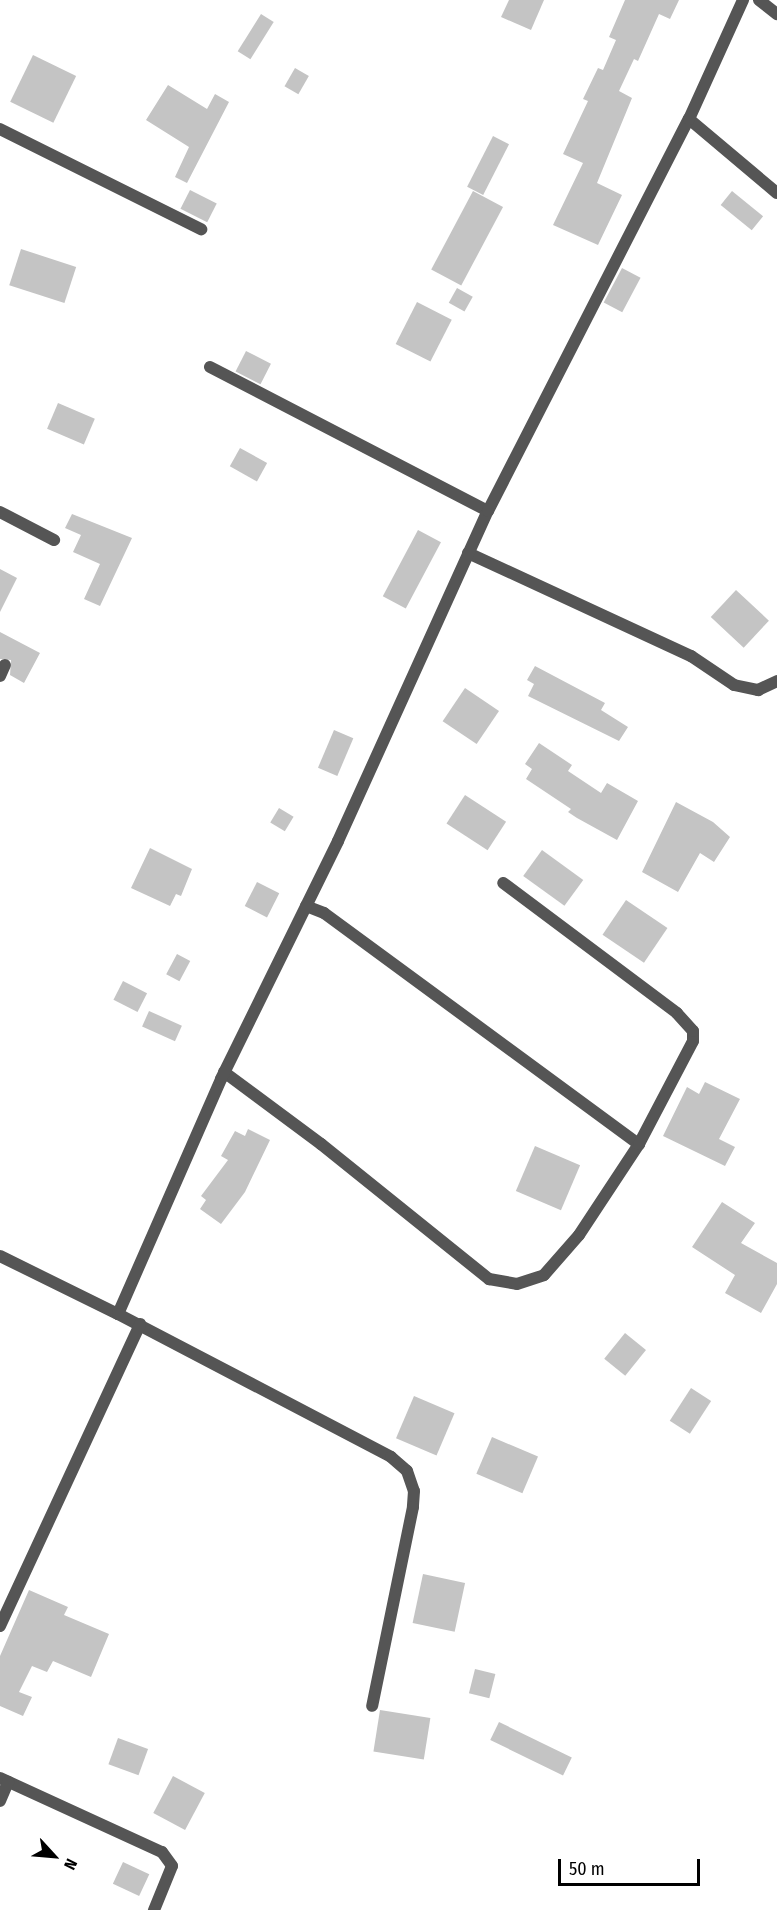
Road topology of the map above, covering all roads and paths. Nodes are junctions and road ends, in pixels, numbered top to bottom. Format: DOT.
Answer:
graph roads {
  1 [pos="742,0"];
  2 [pos="759,0"];
  3 [pos="777,14"];
  4 [pos="689,119"];
  5 [pos="0,129"];
  6 [pos="777,193"];
  7 [pos="201,229"];
  8 [pos="210,367"];
  9 [pos="488,511"];
  10 [pos="0,512"];
  11 [pos="54,540"];
  12 [pos="468,554"];
  13 [pos="777,681"];
  14 [pos="503,884"];
  15 [pos="306,906"];
  16 [pos="224,1072"];
  17 [pos="639,1144"];
  18 [pos="0,1256"];
  19 [pos="118,1314"];
  20 [pos="140,1324"];
  21 [pos="0,1626"];
  22 [pos="372,1706"];
  23 [pos="4,1780"];
  24 [pos="0,1801"];
  25 [pos="154,1910"];
  1 -- 4 [label="street"];
  2 -- 3 [label="street"];
  4 -- 6 [label="street"];
  4 -- 9 [label="street"];
  5 -- 7 [label="street"];
  8 -- 9 [label="street"];
  9 -- 12 [label="street"];
  10 -- 11 [label="street"];
  12 -- 13 [label="street"];
  12 -- 15 [label="street"];
  14 -- 17 [label="street"];
  15 -- 16 [label="street"];
  15 -- 17 [label="street"];
  16 -- 17 [label="street"];
  16 -- 19 [label="street"];
  18 -- 19 [label="street"];
  19 -- 20 [label="street"];
  20 -- 21 [label="street"];
  20 -- 22 [label="street"];
  23 -- 24 [label="street"];
  23 -- 25 [label="street"];
}
